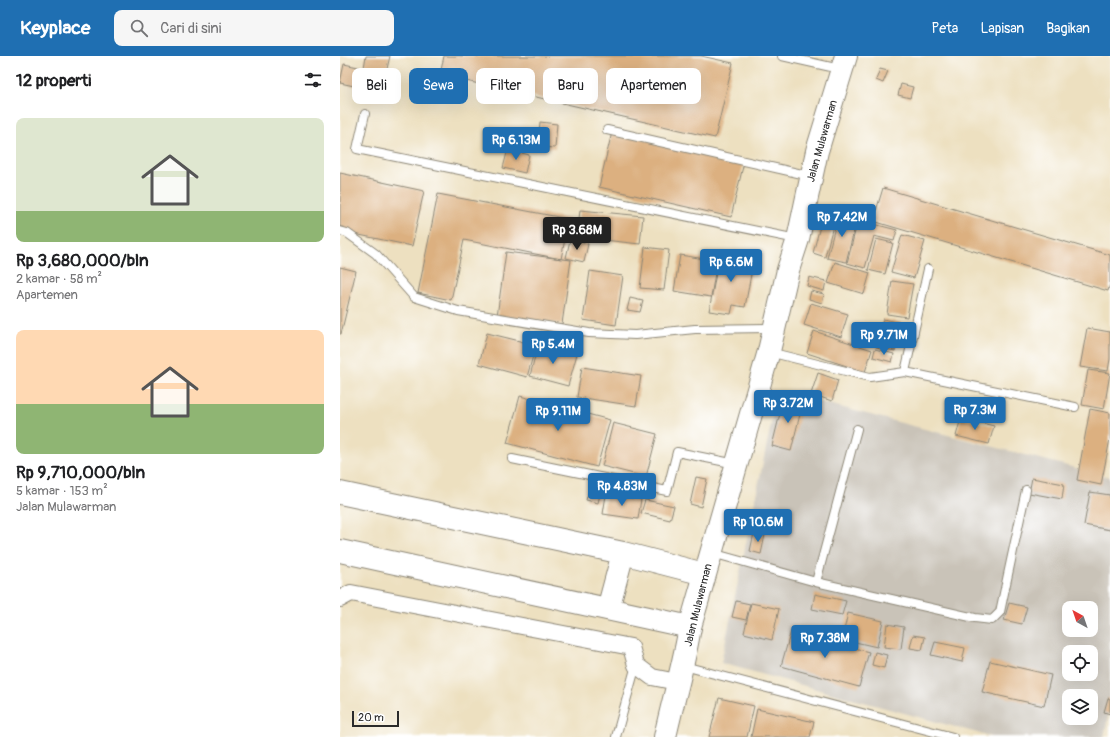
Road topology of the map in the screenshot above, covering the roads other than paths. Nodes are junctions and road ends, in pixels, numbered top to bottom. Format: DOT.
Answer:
graph roads {
  1 [pos="782,56"];
  2 [pos="845,63"];
  3 [pos="365,114"];
  4 [pos="606,130"];
  5 [pos="811,176"];
  6 [pos="340,231"];
  7 [pos="798,239"];
  8 [pos="928,269"];
  9 [pos="775,328"];
  10 [pos="769,351"];
  11 [pos="905,372"];
  12 [pos="1075,407"];
  13 [pos="857,429"];
  14 [pos="512,459"];
  15 [pos="736,464"];
  16 [pos="1026,490"];
  17 [pos="340,493"];
  18 [pos="340,551"];
  19 [pos="624,553"];
  20 [pos="711,553"];
  21 [pos="704,574"];
  22 [pos="816,582"];
  23 [pos="340,599"];
  24 [pos="608,608"];
  25 [pos="690,627"];
  26 [pos="636,665"];
  27 [pos="680,674"];
  28 [pos="616,737"];
  29 [pos="665,737"];
  30 [pos="953,737"];
  1 -- 2 [label="lane"];
  2 -- 5 [label="main road, Jalan Mulawarman"];
  3 -- 7 [label="lane"];
  4 -- 5 [label="lane"];
  5 -- 7 [label="main road, Jalan Mulawarman"];
  6 -- 9 [label="lane"];
  7 -- 9 [label="main road, Jalan Mulawarman"];
  8 -- 11 [label="lane"];
  9 -- 10 [label="main road, Jalan Mulawarman"];
  10 -- 11 [label="lane"];
  10 -- 15 [label="main road, Jalan Mulawarman"];
  11 -- 12 [label="lane"];
  13 -- 22 [label="lane"];
  14 -- 15 [label="lane"];
  15 -- 20 [label="main road, Jalan Mulawarman"];
  16 -- 22 [label="lane"];
  17 -- 19 [label="main road"];
  18 -- 24 [label="main road"];
  19 -- 21 [label="main road"];
  19 -- 24 [label="main road"];
  20 -- 21 [label="main road, Jalan Mulawarman"];
  20 -- 22 [label="lane"];
  21 -- 25 [label="main road, Jalan Mulawarman"];
  23 -- 26 [label="street"];
  24 -- 25 [label="main road"];
  25 -- 27 [label="main road, Jalan Mulawarman"];
  26 -- 27 [label="street"];
  26 -- 28 [label="lane"];
  27 -- 29 [label="main road, Jalan Mulawarman"];
  27 -- 30 [label="lane"];
}
